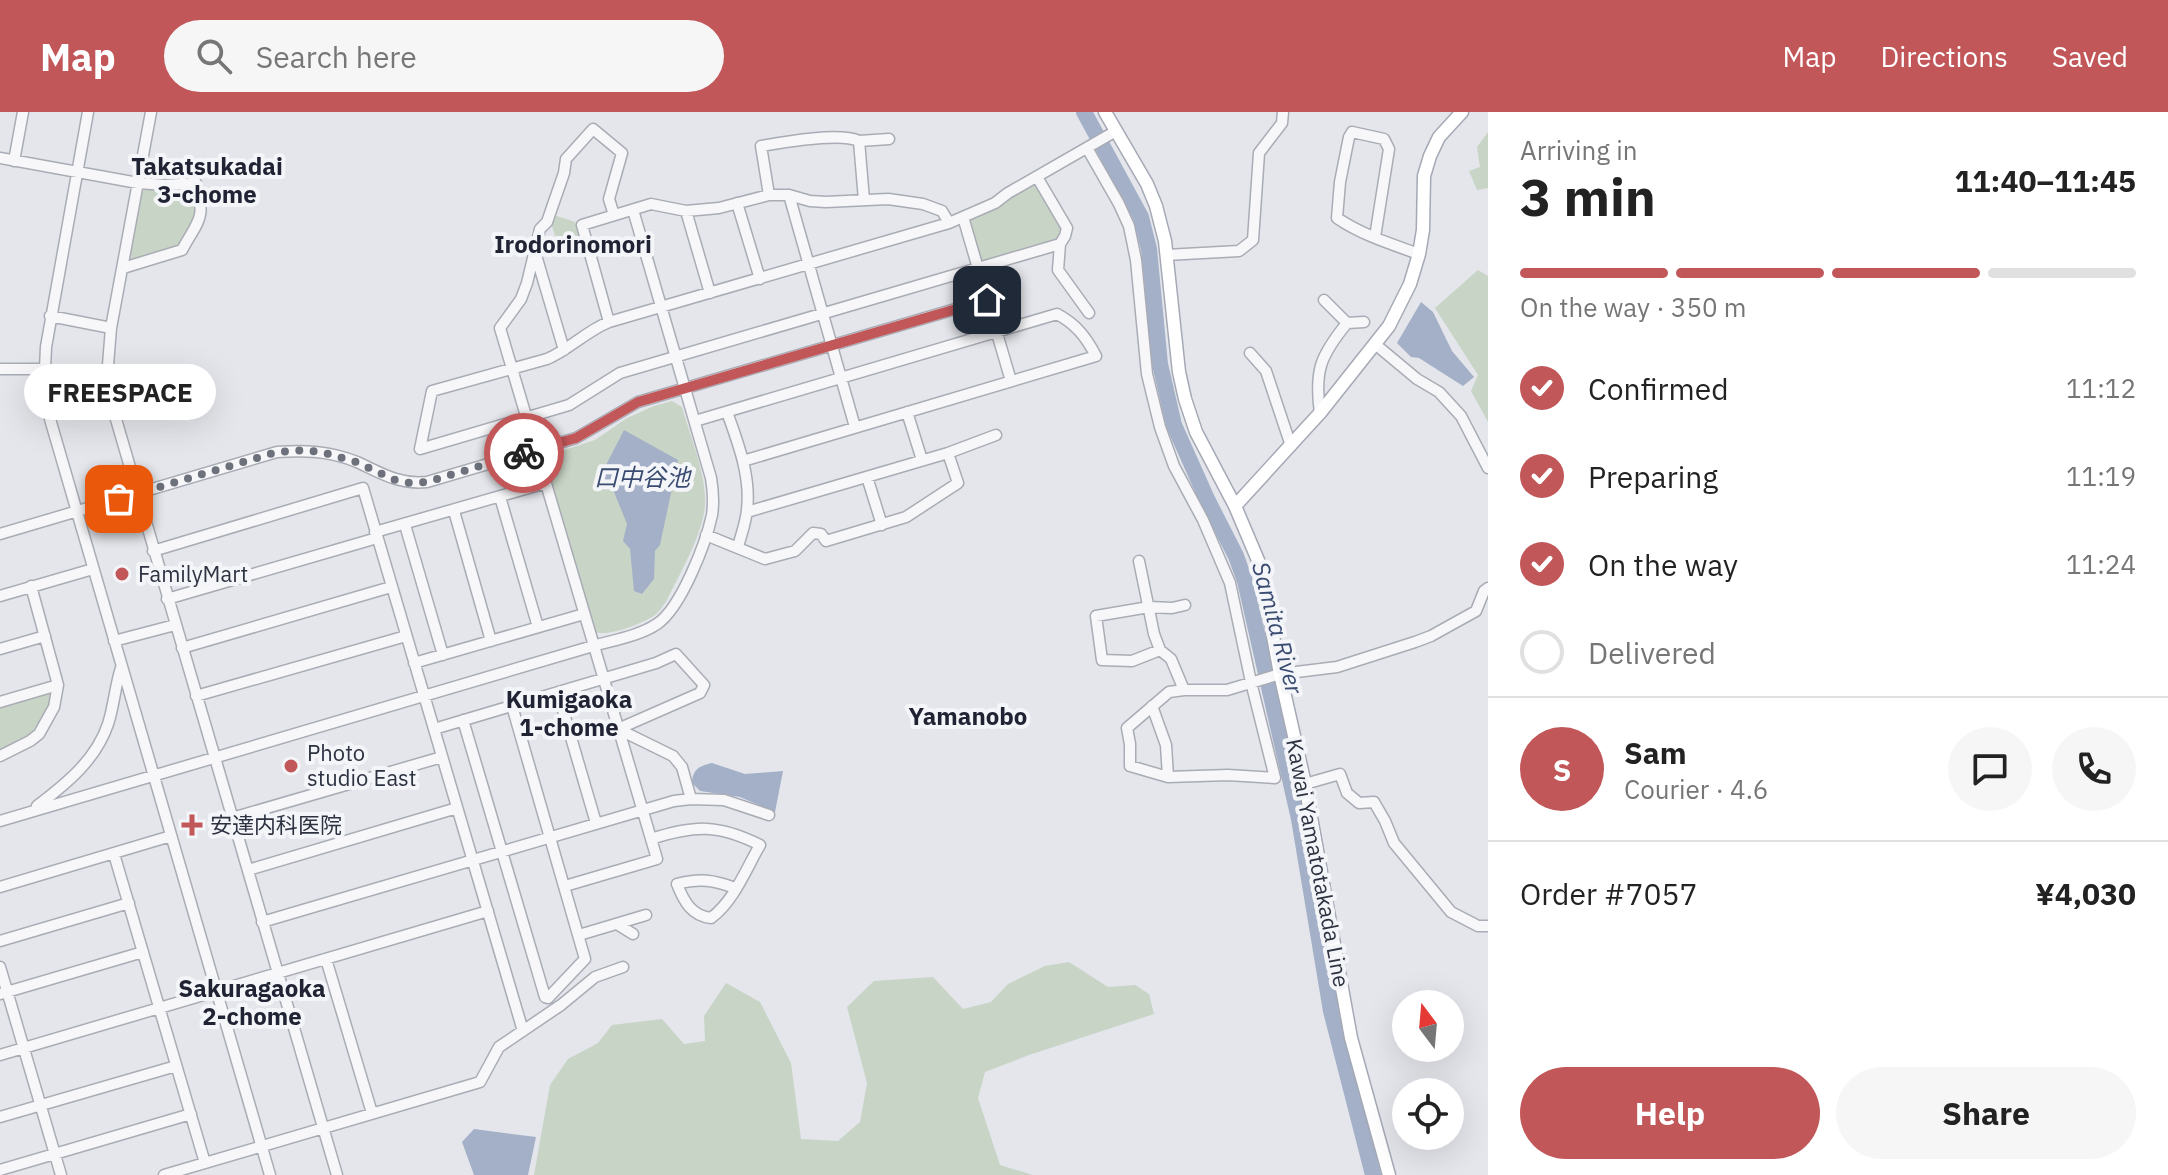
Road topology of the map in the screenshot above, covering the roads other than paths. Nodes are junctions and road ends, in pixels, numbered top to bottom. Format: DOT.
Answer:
graph roads {
  1 [pos="23,112"];
  2 [pos="88,112"];
  3 [pos="151,112"];
  4 [pos="1105,112"];
  5 [pos="1283,112"];
  6 [pos="1462,112"];
  7 [pos="1116,131"];
  8 [pos="889,139"];
  9 [pos="859,141"];
  10 [pos="1087,148"];
  11 [pos="0,158"];
  12 [pos="14,161"];
  13 [pos="76,172"];
  14 [pos="1037,177"];
  15 [pos="138,183"];
  16 [pos="769,195"];
  17 [pos="789,195"];
  18 [pos="864,200"];
  19 [pos="737,203"];
  20 [pos="633,210"];
  21 [pos="686,211"];
  22 [pos="614,215"];
  23 [pos="963,217"];
  24 [pos="949,223"];
  25 [pos="1375,237"];
  26 [pos="1060,244"];
  27 [pos="534,251"];
  28 [pos="1419,254"];
  29 [pos="1166,255"];
  30 [pos="808,264"];
  31 [pos="123,268"];
  32 [pos="978,268"];
  33 [pos="760,279"];
  34 [pos="710,293"];
  35 [pos="1010,293"];
  36 [pos="987,300"];
  37 [pos="1324,300"];
  38 [pos="661,307"];
  39 [pos="822,313"];
  40 [pos="1089,313"];
  41 [pos="50,316"];
  42 [pos="609,322"];
  43 [pos="1364,322"];
  44 [pos="1347,323"];
  45 [pos="111,328"];
  46 [pos="997,332"];
  47 [pos="1375,344"];
  48 [pos="832,345"];
  49 [pos="564,350"];
  50 [pos="1250,353"];
  51 [pos="676,357"];
  52 [pos="0,369"];
  53 [pos="45,369"];
  54 [pos="511,369"];
  55 [pos="841,378"];
  56 [pos="1011,381"];
  57 [pos="685,388"];
  58 [pos="727,412"];
  59 [pos="907,412"];
  60 [pos="1320,413"];
  61 [pos="526,418"];
  62 [pos="695,421"];
  63 [pos="855,427"];
  64 [pos="996,435"];
  65 [pos="1291,446"];
  66 [pos="536,450"];
  67 [pos="948,453"];
  68 [pos="922,460"];
  69 [pos="743,461"];
  70 [pos="1488,468"];
  71 [pos="867,477"];
  72 [pos="546,483"];
  73 [pos="136,494"];
  74 [pos="500,497"];
  75 [pos="1235,506"];
  76 [pos="76,511"];
  77 [pos="454,511"];
  78 [pos="747,512"];
  79 [pos="405,525"];
  80 [pos="882,525"];
  81 [pos="1,529"];
  82 [pos="376,535"];
  83 [pos="706,535"];
  84 [pos="738,547"];
  85 [pos="153,551"];
  86 [pos="1139,561"];
  87 [pos="93,569"];
  88 [pos="31,586"];
  89 [pos="391,587"];
  90 [pos="1488,588"];
  91 [pos="0,596"];
  92 [pos="167,599"];
  93 [pos="1185,605"];
  94 [pos="1149,607"];
  95 [pos="584,614"];
  96 [pos="175,625"];
  97 [pos="538,627"];
  98 [pos="45,636"];
  99 [pos="406,636"];
  100 [pos="114,641"];
  101 [pos="491,641"];
  102 [pos="593,646"];
  103 [pos="182,648"];
  104 [pos="0,649"];
  105 [pos="1160,650"];
  106 [pos="443,655"];
  107 [pos="414,663"];
  108 [pos="121,668"];
  109 [pos="1280,674"];
  110 [pos="603,679"];
  111 [pos="1251,682"];
  112 [pos="58,685"];
  113 [pos="1184,690"];
  114 [pos="558,693"];
  115 [pos="196,696"];
  116 [pos="424,696"];
  117 [pos="0,702"];
  118 [pos="512,706"];
  119 [pos="1152,706"];
  120 [pos="463,720"];
  121 [pos="434,729"];
  122 [pos="618,729"];
  123 [pos="0,756"];
  124 [pos="442,757"];
  125 [pos="214,758"];
  126 [pos="152,775"];
  127 [pos="1168,777"];
  128 [pos="1305,784"];
  129 [pos="691,799"];
  130 [pos="457,808"];
  131 [pos="642,810"];
  132 [pos="29,812"];
  133 [pos="769,815"];
  134 [pos="232,818"];
  135 [pos="0,821"];
  136 [pos="596,823"];
  137 [pos="171,836"];
  138 [pos="550,837"];
  139 [pos="651,839"];
  140 [pos="501,852"];
  141 [pos="114,854"];
  142 [pos="473,860"];
  143 [pos="248,870"];
  144 [pos="565,886"];
  145 [pos="0,887"];
  146 [pos="735,888"];
  147 [pos="129,903"];
  148 [pos="488,911"];
  149 [pos="646,915"];
  150 [pos="262,922"];
  151 [pos="617,924"];
  152 [pos="1488,926"];
  153 [pos="633,934"];
  154 [pos="579,935"];
  155 [pos="0,941"];
  156 [pos="143,952"];
  157 [pos="326,959"];
  158 [pos="0,967"];
  159 [pos="623,967"];
  160 [pos="277,973"];
  161 [pos="216,991"];
  162 [pos="4,993"];
  163 [pos="160,1008"];
  164 [pos="523,1031"];
  165 [pos="25,1048"];
  166 [pos="0,1055"];
  167 [pos="176,1066"];
  168 [pos="41,1105"];
  169 [pos="372,1113"];
  170 [pos="191,1114"];
  171 [pos="0,1117"];
  172 [pos="324,1128"];
  173 [pos="262,1146"];
  174 [pos="55,1154"];
  175 [pos="205,1163"];
  176 [pos="0,1170"];
  177 [pos="61,1175"];
  178 [pos="164,1175"];
  179 [pos="270,1175"];
  180 [pos="337,1175"];
  181 [pos="1389,1175"];
  1 -- 12 [label="street"];
  2 -- 13 [label="street"];
  3 -- 15 [label="street"];
  4 -- 7 [label="main road, Kawai Yamatotakada Line"];
  5 -- 29 [label="street"];
  6 -- 28 [label="main road"];
  7 -- 10 [label="street"];
  7 -- 29 [label="main road, Kawai Yamatotakada Line"];
  8 -- 9 [label="street"];
  9 -- 16 [label="street"];
  9 -- 18 [label="street"];
  10 -- 14 [label="street"];
  10 -- 111 [label="street"];
  11 -- 12 [label="street"];
  12 -- 13 [label="street"];
  13 -- 15 [label="street"];
  13 -- 41 [label="street"];
  14 -- 23 [label="street"];
  14 -- 26 [label="street"];
  15 -- 31 [label="street"];
  15 -- 31 [label="street"];
  16 -- 17 [label="street"];
  16 -- 19 [label="street"];
  17 -- 18 [label="street"];
  17 -- 30 [label="street"];
  18 -- 24 [label="street"];
  19 -- 21 [label="street"];
  19 -- 33 [label="street"];
  20 -- 21 [label="street"];
  20 -- 22 [label="street"];
  20 -- 38 [label="street"];
  21 -- 34 [label="street"];
  22 -- 27 [label="street"];
  22 -- 42 [label="street"];
  23 -- 24 [label="street"];
  23 -- 32 [label="street"];
  24 -- 30 [label="street"];
  25 -- 25 [label="street"];
  25 -- 28 [label="street"];
  26 -- 32 [label="street"];
  26 -- 40 [label="street"];
  27 -- 49 [label="street"];
  27 -- 54 [label="street"];
  28 -- 47 [label="main road"];
  29 -- 75 [label="main road, Kawai Yamatotakada Line"];
  30 -- 33 [label="street"];
  30 -- 39 [label="street"];
  31 -- 45 [label="street"];
  32 -- 36 [label="street"];
  32 -- 39 [label="street"];
  33 -- 34 [label="street"];
  34 -- 38 [label="street"];
  35 -- 36 [label="street"];
  36 -- 46 [label="street"];
  36 -- 48 [label="street"];
  37 -- 44 [label="street"];
  38 -- 42 [label="street"];
  38 -- 51 [label="street"];
  39 -- 48 [label="street"];
  39 -- 51 [label="street"];
  41 -- 45 [label="street"];
  41 -- 53 [label="street"];
  42 -- 49 [label="street"];
  43 -- 44 [label="street"];
  44 -- 60 [label="street"];
  45 -- 73 [label="street"];
  46 -- 55 [label="street"];
  46 -- 56 [label="street"];
  46 -- 56 [label="street"];
  47 -- 60 [label="main road"];
  47 -- 70 [label="street"];
  48 -- 55 [label="street"];
  48 -- 57 [label="street"];
  49 -- 54 [label="street"];
  50 -- 65 [label="street"];
  51 -- 57 [label="street"];
  51 -- 61 [label="street"];
  52 -- 53 [label="street"];
  53 -- 76 [label="street"];
  54 -- 61 [label="street"];
  54 -- 61 [label="street"];
  55 -- 58 [label="street"];
  55 -- 63 [label="street"];
  56 -- 59 [label="street"];
  57 -- 62 [label="street"];
  57 -- 66 [label="street"];
  58 -- 62 [label="street"];
  58 -- 69 [label="street"];
  59 -- 63 [label="street"];
  59 -- 68 [label="street"];
  60 -- 65 [label="main road"];
  61 -- 66 [label="street"];
  62 -- 83 [label="street"];
  63 -- 69 [label="street"];
  64 -- 67 [label="street"];
  65 -- 75 [label="main road"];
  66 -- 72 [label="street"];
  66 -- 73 [label="street"];
  67 -- 68 [label="street"];
  67 -- 80 [label="street"];
  68 -- 71 [label="street"];
  69 -- 78 [label="street"];
  71 -- 78 [label="street"];
  71 -- 80 [label="street"];
  72 -- 74 [label="street"];
  72 -- 95 [label="street"];
  73 -- 76 [label="street"];
  73 -- 85 [label="street"];
  74 -- 77 [label="street"];
  74 -- 97 [label="street"];
  75 -- 109 [label="main road, Kawai Yamatotakada Line"];
  76 -- 81 [label="street"];
  76 -- 87 [label="street"];
  77 -- 79 [label="street"];
  77 -- 101 [label="street"];
  78 -- 84 [label="street"];
  79 -- 82 [label="street"];
  79 -- 106 [label="street"];
  80 -- 84 [label="street"];
  82 -- 85 [label="street"];
  82 -- 89 [label="street"];
  82 -- 92 [label="street"];
  83 -- 84 [label="street"];
  83 -- 102 [label="street"];
  85 -- 92 [label="street"];
  86 -- 94 [label="street"];
  87 -- 88 [label="street"];
  87 -- 100 [label="street"];
  88 -- 91 [label="street"];
  88 -- 98 [label="street"];
  89 -- 99 [label="street"];
  89 -- 103 [label="street"];
  90 -- 109 [label="street"];
  92 -- 96 [label="street"];
  93 -- 94 [label="street"];
  94 -- 105 [label="street"];
  94 -- 105 [label="street"];
  95 -- 97 [label="street"];
  95 -- 102 [label="street"];
  96 -- 100 [label="street"];
  96 -- 103 [label="street"];
  97 -- 101 [label="street"];
  98 -- 104 [label="street"];
  98 -- 112 [label="street"];
  99 -- 107 [label="street"];
  99 -- 115 [label="street"];
  100 -- 108 [label="street"];
  101 -- 106 [label="street"];
  102 -- 110 [label="street"];
  102 -- 116 [label="street"];
  103 -- 115 [label="street"];
  105 -- 113 [label="street"];
  106 -- 107 [label="street"];
  107 -- 116 [label="street"];
  108 -- 126 [label="street"];
  108 -- 132 [label="street"];
  109 -- 111 [label="street"];
  109 -- 128 [label="main road, Kawai Yamatotakada Line"];
  110 -- 114 [label="street"];
  110 -- 122 [label="street"];
  110 -- 122 [label="street"];
  111 -- 113 [label="street"];
  111 -- 127 [label="street"];
  112 -- 117 [label="street"];
  112 -- 123 [label="street"];
  113 -- 119 [label="street"];
  114 -- 118 [label="street"];
  114 -- 136 [label="street"];
  115 -- 125 [label="street"];
  116 -- 121 [label="street"];
  116 -- 125 [label="street"];
  118 -- 120 [label="street"];
  118 -- 138 [label="street"];
  119 -- 127 [label="street"];
  119 -- 127 [label="street"];
  120 -- 121 [label="street"];
  120 -- 140 [label="street"];
  121 -- 124 [label="street"];
  122 -- 129 [label="street"];
  122 -- 131 [label="street"];
  124 -- 130 [label="street"];
  124 -- 134 [label="street"];
  125 -- 126 [label="street"];
  125 -- 134 [label="street"];
  126 -- 132 [label="street"];
  126 -- 137 [label="street"];
  128 -- 152 [label="street"];
  128 -- 181 [label="main road, Kawai Yamatotakada Line"];
  129 -- 131 [label="street"];
  129 -- 133 [label="street"];
  130 -- 142 [label="street"];
  130 -- 143 [label="street"];
  131 -- 136 [label="street"];
  131 -- 139 [label="street"];
  132 -- 135 [label="street"];
  134 -- 143 [label="street"];
  136 -- 138 [label="street"];
  137 -- 141 [label="street"];
  137 -- 161 [label="street"];
  138 -- 140 [label="street"];
  138 -- 144 [label="street"];
  139 -- 144 [label="street"];
  139 -- 146 [label="street"];
  140 -- 142 [label="street"];
  140 -- 154 [label="street"];
  141 -- 145 [label="street"];
  141 -- 147 [label="street"];
  142 -- 148 [label="street"];
  142 -- 150 [label="street"];
  143 -- 150 [label="street"];
  144 -- 154 [label="street"];
  146 -- 146 [label="street"];
  147 -- 155 [label="street"];
  147 -- 156 [label="street"];
  148 -- 157 [label="street"];
  148 -- 164 [label="street"];
  149 -- 151 [label="street"];
  150 -- 160 [label="street"];
  151 -- 153 [label="street"];
  151 -- 154 [label="street"];
  156 -- 162 [label="street"];
  156 -- 163 [label="street"];
  157 -- 160 [label="street"];
  157 -- 169 [label="street"];
  158 -- 162 [label="street"];
  159 -- 164 [label="street"];
  160 -- 161 [label="street"];
  160 -- 172 [label="street"];
  161 -- 163 [label="street"];
  161 -- 173 [label="street"];
  162 -- 165 [label="street"];
  163 -- 165 [label="street"];
  163 -- 167 [label="street"];
  164 -- 169 [label="street"];
  165 -- 166 [label="street"];
  165 -- 168 [label="street"];
  167 -- 168 [label="street"];
  167 -- 170 [label="street"];
  168 -- 171 [label="street"];
  168 -- 174 [label="street"];
  169 -- 172 [label="street"];
  170 -- 174 [label="street"];
  170 -- 175 [label="street"];
  172 -- 173 [label="street"];
  172 -- 180 [label="street"];
  173 -- 175 [label="street"];
  173 -- 179 [label="street"];
  174 -- 176 [label="street"];
  174 -- 177 [label="street"];
  175 -- 178 [label="street"];
}
